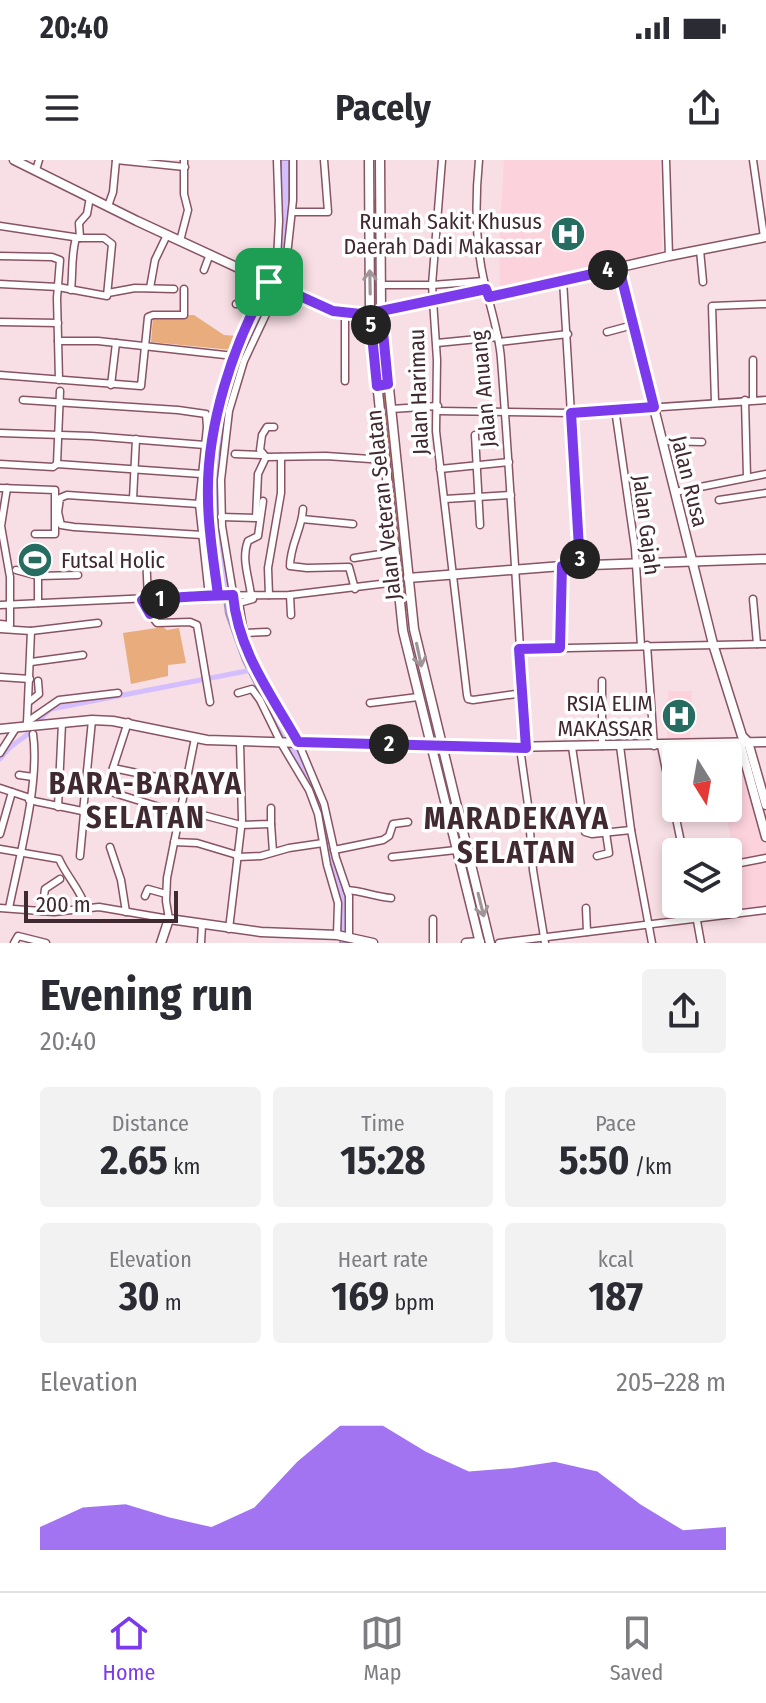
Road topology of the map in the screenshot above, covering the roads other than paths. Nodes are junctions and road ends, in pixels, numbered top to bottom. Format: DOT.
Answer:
graph roads {
  1 [pos="14,160"];
  2 [pos="39,160"];
  3 [pos="116,160"];
  4 [pos="277,160"];
  5 [pos="293,160"];
  6 [pos="324,160"];
  7 [pos="369,160"];
  8 [pos="380,160"];
  9 [pos="442,160"];
  10 [pos="479,160"];
  11 [pos="666,160"];
  12 [pos="753,160"];
  13 [pos="168,162"];
  14 [pos="184,163"];
  15 [pos="36,170"];
  16 [pos="369,193"];
  17 [pos="380,193"];
  18 [pos="90,197"];
  19 [pos="108,206"];
  20 [pos="292,212"];
  21 [pos="0,226"];
  22 [pos="167,235"];
  23 [pos="765,237"];
  24 [pos="78,238"];
  25 [pos="180,241"];
  26 [pos="700,250"];
  27 [pos="210,254"];
  28 [pos="0,256"];
  29 [pos="669,256"];
  30 [pos="619,268"];
  31 [pos="204,270"];
  32 [pos="563,280"];
  33 [pos="703,282"];
  34 [pos="0,284"];
  35 [pos="274,284"];
  36 [pos="380,285"];
  37 [pos="432,285"];
  38 [pos="58,287"];
  39 [pos="150,288"];
  40 [pos="174,289"];
  41 [pos="184,289"];
  42 [pos="486,289"];
  43 [pos="71,290"];
  44 [pos="108,293"];
  45 [pos="260,300"];
  46 [pos="433,300"];
  47 [pos="236,304"];
  48 [pos="766,304"];
  49 [pos="381,311"];
  50 [pos="345,314"];
  51 [pos="370,315"];
  52 [pos="0,322"];
  53 [pos="58,323"];
  54 [pos="633,325"];
  55 [pos="607,332"];
  56 [pos="568,334"];
  57 [pos="498,339"];
  58 [pos="58,341"];
  59 [pos="116,343"];
  60 [pos="437,343"];
  61 [pos="147,344"];
  62 [pos="234,356"];
  63 [pos="753,360"];
  64 [pos="0,375"];
  65 [pos="59,380"];
  66 [pos="345,381"];
  67 [pos="111,385"];
  68 [pos="389,388"];
  69 [pos="377,389"];
  70 [pos="60,391"];
  71 [pos="23,400"];
  72 [pos="745,400"];
  73 [pos="753,400"];
  74 [pos="766,400"];
  75 [pos="715,402"];
  76 [pos="59,403"];
  77 [pos="654,407"];
  78 [pos="438,408"];
  79 [pos="391,409"];
  80 [pos="615,409"];
  81 [pos="504,411"];
  82 [pos="571,413"];
  83 [pos="274,427"];
  84 [pos="0,433"];
  85 [pos="59,435"];
  86 [pos="475,435"];
  87 [pos="136,439"];
  88 [pos="662,441"];
  89 [pos="702,442"];
  90 [pos="205,445"];
  91 [pos="235,454"];
  92 [pos="265,456"];
  93 [pos="281,457"];
  94 [pos="385,460"];
  95 [pos="509,462"];
  96 [pos="0,464"];
  97 [pos="57,464"];
  98 [pos="477,464"];
  99 [pos="440,469"];
  100 [pos="134,470"];
  101 [pos="201,474"];
  102 [pos="766,474"];
  103 [pos="747,477"];
  104 [pos="723,482"];
  105 [pos="3,488"];
  106 [pos="675,492"];
  107 [pos="766,493"];
  108 [pos="511,495"];
  109 [pos="480,496"];
  110 [pos="133,499"];
  111 [pos="445,499"];
  112 [pos="263,501"];
  113 [pos="199,504"];
  114 [pos="303,509"];
  115 [pos="221,517"];
  116 [pos="1,518"];
  117 [pos="302,519"];
  118 [pos="353,524"];
  119 [pos="480,525"];
  120 [pos="35,534"];
  121 [pos="202,535"];
  122 [pos="3,551"];
  123 [pos="394,552"];
  124 [pos="146,554"];
  125 [pos="354,558"];
  126 [pos="766,559"];
  127 [pos="691,562"];
  128 [pos="636,563"];
  129 [pos="580,565"];
  130 [pos="562,566"];
  131 [pos="517,569"];
  132 [pos="16,570"];
  133 [pos="452,574"];
  134 [pos="78,575"];
  135 [pos="38,576"];
  136 [pos="0,577"];
  137 [pos="10,577"];
  138 [pos="408,578"];
  139 [pos="397,582"];
  140 [pos="355,589"];
  141 [pos="251,593"];
  142 [pos="219,595"];
  143 [pos="269,595"];
  144 [pos="290,595"];
  145 [pos="209,596"];
  146 [pos="232,596"];
  147 [pos="147,599"];
  148 [pos="753,599"];
  149 [pos="38,603"];
  150 [pos="0,605"];
  151 [pos="10,605"];
  152 [pos="291,615"];
  153 [pos="98,623"];
  154 [pos="0,626"];
  155 [pos="414,629"];
  156 [pos="31,631"];
  157 [pos="403,631"];
  158 [pos="267,632"];
  159 [pos="713,644"];
  160 [pos="757,644"];
  161 [pos="766,644"];
  162 [pos="644,646"];
  163 [pos="560,648"];
  164 [pos="519,649"];
  165 [pos="83,655"];
  166 [pos="31,662"];
  167 [pos="0,677"];
  168 [pos="34,680"];
  169 [pos="602,681"];
  170 [pos="118,693"];
  171 [pos="238,693"];
  172 [pos="523,693"];
  173 [pos="418,697"];
  174 [pos="210,702"];
  175 [pos="370,703"];
  176 [pos="92,720"];
  177 [pos="128,722"];
  178 [pos="62,723"];
  179 [pos="29,727"];
  180 [pos="16,728"];
  181 [pos="0,729"];
  182 [pos="195,738"];
  183 [pos="743,740"];
  184 [pos="240,742"];
  185 [pos="296,742"];
  186 [pos="766,742"];
  187 [pos="282,743"];
  188 [pos="430,746"];
  189 [pos="602,746"];
  190 [pos="620,746"];
  191 [pos="658,746"];
  192 [pos="443,747"];
  193 [pos="572,747"];
  194 [pos="523,748"];
  195 [pos="0,753"];
  196 [pos="19,775"];
  197 [pos="33,777"];
  198 [pos="185,783"];
  199 [pos="85,784"];
  200 [pos="0,788"];
  201 [pos="12,792"];
  202 [pos="30,799"];
  203 [pos="766,805"];
  204 [pos="58,807"];
  205 [pos="271,808"];
  206 [pos="180,811"];
  207 [pos="84,812"];
  208 [pos="121,819"];
  209 [pos="408,822"];
  210 [pos="271,824"];
  211 [pos="241,825"];
  212 [pos="461,826"];
  213 [pos="451,829"];
  214 [pos="631,830"];
  215 [pos="606,833"];
  216 [pos="0,834"];
  217 [pos="464,837"];
  218 [pos="766,837"];
  219 [pos="680,838"];
  220 [pos="454,840"];
  221 [pos="174,842"];
  222 [pos="323,843"];
  223 [pos="110,847"];
  224 [pos="0,849"];
  225 [pos="334,850"];
  226 [pos="456,850"];
  227 [pos="273,852"];
  228 [pos="19,854"];
  229 [pos="80,856"];
  230 [pos="237,856"];
  231 [pos="597,856"];
  232 [pos="392,857"];
  233 [pos="766,858"];
  234 [pos="742,863"];
  235 [pos="60,879"];
  236 [pos="347,890"];
  237 [pos="166,894"];
  238 [pos="145,896"];
  239 [pos="391,898"];
  240 [pos="0,908"];
  241 [pos="9,908"];
  242 [pos="86,908"];
  243 [pos="586,908"];
  244 [pos="766,910"];
  245 [pos="42,911"];
  246 [pos="126,912"];
  247 [pos="169,919"];
  248 [pos="697,919"];
  249 [pos="202,925"];
  250 [pos="421,925"];
  251 [pos="650,925"];
  252 [pos="229,929"];
  253 [pos="587,932"];
  254 [pos="297,938"];
  255 [pos="346,938"];
  256 [pos="16,940"];
  257 [pos="544,940"];
  258 [pos="480,942"];
  259 [pos="46,943"];
  260 [pos="161,943"];
  261 [pos="201,943"];
  262 [pos="373,943"];
  263 [pos="433,943"];
  264 [pos="466,943"];
  265 [pos="490,943"];
  266 [pos="499,943"];
  267 [pos="652,943"];
  268 [pos="701,943"];
  1 -- 15 [label="main road"];
  2 -- 15 [label="street"];
  3 -- 13 [label="street"];
  3 -- 19 [label="street"];
  4 -- 35 [label="street"];
  5 -- 20 [label="street"];
  6 -- 20 [label="street"];
  7 -- 16 [label="main road, Jalan Veteran Selatan"];
  8 -- 17 [label="main road, Jalan Veteran Selatan"];
  9 -- 37 [label="street, Jalan Harimau"];
  10 -- 42 [label="street, Jalan Anuang"];
  11 -- 29 [label="street"];
  12 -- 23 [label="street"];
  13 -- 14 [label="street"];
  14 -- 25 [label="street"];
  15 -- 18 [label="main road"];
  16 -- 17 [label="main road"];
  51 -- 16 [label="main road, Jalan Veteran Selatan, one-way"];
  17 -- 36 [label="main road, Jalan Veteran Selatan"];
  18 -- 19 [label="main road"];
  18 -- 24 [label="street"];
  19 -- 22 [label="main road"];
  20 -- 35 [label="street"];
  21 -- 24 [label="street"];
  22 -- 25 [label="main road"];
  22 -- 39 [label="street"];
  23 -- 26 [label="main road"];
  24 -- 43 [label="street"];
  24 -- 44 [label="street"];
  25 -- 27 [label="main road"];
  26 -- 29 [label="main road"];
  26 -- 33 [label="street"];
  27 -- 31 [label="street"];
  27 -- 35 [label="main road"];
  28 -- 38 [label="street"];
  29 -- 30 [label="main road"];
  30 -- 32 [label="main road"];
  30 -- 54 [label="main road, Jalan Rusa"];
  32 -- 42 [label="main road"];
  32 -- 56 [label="street"];
  34 -- 38 [label="street"];
  35 -- 45 [label="street"];
  35 -- 50 [label="main road"];
  35 -- 115 [label="street"];
  36 -- 37 [label="street"];
  36 -- 49 [label="main road, Jalan Veteran Selatan"];
  37 -- 42 [label="street"];
  37 -- 46 [label="street, Jalan Harimau"];
  38 -- 43 [label="street"];
  38 -- 53 [label="street"];
  39 -- 40 [label="street"];
  39 -- 44 [label="street"];
  41 -- 61 [label="street"];
  42 -- 46 [label="street"];
  42 -- 57 [label="street, Jalan Anuang"];
  43 -- 44 [label="street"];
  45 -- 47 [label="street"];
  45 -- 62 [label="street"];
  46 -- 49 [label="street"];
  46 -- 60 [label="street, Jalan Harimau"];
  48 -- 75 [label="street"];
  49 -- 68 [label="main road, Jalan Veteran Selatan"];
  50 -- 51 [label="main road"];
  50 -- 66 [label="street"];
  51 -- 69 [label="main road, Jalan Veteran Selatan"];
  52 -- 53 [label="street"];
  53 -- 58 [label="street"];
  54 -- 55 [label="street"];
  54 -- 77 [label="main road, Jalan Rusa"];
  56 -- 57 [label="street"];
  56 -- 82 [label="street"];
  57 -- 60 [label="street"];
  57 -- 81 [label="street, Jalan Anuang"];
  58 -- 59 [label="street"];
  58 -- 65 [label="street"];
  59 -- 61 [label="street"];
  59 -- 67 [label="street"];
  60 -- 78 [label="street, Jalan Harimau"];
  61 -- 62 [label="street"];
  61 -- 67 [label="street"];
  62 -- 142 [label="street"];
  63 -- 73 [label="street"];
  64 -- 65 [label="street"];
  65 -- 67 [label="street"];
  68 -- 69 [label="main road"];
  68 -- 79 [label="main road, Jalan Veteran Selatan"];
  69 -- 94 [label="main road, Jalan Veteran Selatan"];
  70 -- 76 [label="street"];
  71 -- 76 [label="street"];
  72 -- 73 [label="street"];
  72 -- 75 [label="street"];
  72 -- 103 [label="street"];
  73 -- 74 [label="street"];
  75 -- 77 [label="street"];
  76 -- 85 [label="street"];
  76 -- 90 [label="street"];
  77 -- 80 [label="street"];
  77 -- 88 [label="main road, Jalan Rusa"];
  78 -- 79 [label="street"];
  78 -- 81 [label="street"];
  78 -- 99 [label="street, Jalan Harimau"];
  79 -- 138 [label="main road, Jalan Veteran Selatan"];
  80 -- 82 [label="street"];
  80 -- 128 [label="street, Jalan Gajah"];
  81 -- 82 [label="street"];
  81 -- 95 [label="street, Jalan Anuang"];
  82 -- 129 [label="street"];
  83 -- 92 [label="street"];
  84 -- 85 [label="street"];
  85 -- 87 [label="street"];
  85 -- 97 [label="street"];
  86 -- 98 [label="street"];
  87 -- 90 [label="street"];
  87 -- 100 [label="street"];
  88 -- 89 [label="street"];
  88 -- 106 [label="main road, Jalan Rusa"];
  90 -- 101 [label="street"];
  91 -- 92 [label="street"];
  92 -- 93 [label="street"];
  92 -- 115 [label="street"];
  93 -- 94 [label="street"];
  93 -- 143 [label="street"];
  94 -- 123 [label="main road, Jalan Veteran Selatan"];
  95 -- 98 [label="street"];
  95 -- 108 [label="street, Jalan Anuang"];
  96 -- 97 [label="street"];
  97 -- 100 [label="street"];
  98 -- 99 [label="street"];
  98 -- 109 [label="street"];
  99 -- 111 [label="street, Jalan Harimau"];
  100 -- 101 [label="street"];
  100 -- 110 [label="street"];
  101 -- 113 [label="street"];
  102 -- 103 [label="street"];
  103 -- 104 [label="street"];
  104 -- 106 [label="street"];
  104 -- 107 [label="street"];
  105 -- 116 [label="street"];
  105 -- 120 [label="street"];
  106 -- 127 [label="main road, Jalan Rusa"];
  108 -- 109 [label="street"];
  108 -- 131 [label="street, Jalan Anuang"];
  109 -- 111 [label="street"];
  109 -- 119 [label="street"];
  110 -- 113 [label="street"];
  110 -- 121 [label="street"];
  111 -- 133 [label="street, Jalan Harimau"];
  112 -- 141 [label="street"];
  113 -- 121 [label="street"];
  114 -- 117 [label="street"];
  115 -- 146 [label="street"];
  116 -- 122 [label="street"];
  117 -- 118 [label="street"];
  117 -- 140 [label="street"];
  121 -- 145 [label="street"];
  122 -- 137 [label="street"];
  123 -- 125 [label="street"];
  123 -- 139 [label="main road, Jalan Veteran Selatan"];
  124 -- 147 [label="street"];
  126 -- 127 [label="main road"];
  127 -- 128 [label="main road"];
  127 -- 159 [label="main road, Jalan Rusa"];
  128 -- 129 [label="main road"];
  128 -- 162 [label="street, Jalan Gajah"];
  129 -- 130 [label="main road"];
  130 -- 131 [label="main road"];
  130 -- 163 [label="street"];
  131 -- 133 [label="main road"];
  131 -- 164 [label="street, Jalan Anuang"];
  132 -- 135 [label="street"];
  133 -- 138 [label="main road"];
  133 -- 172 [label="street, Jalan Harimau"];
  134 -- 135 [label="street"];
  135 -- 149 [label="street"];
  136 -- 137 [label="street"];
  137 -- 151 [label="street"];
  138 -- 155 [label="main road, Jalan Veteran Selatan"];
  139 -- 140 [label="street"];
  139 -- 157 [label="main road, Jalan Veteran Selatan"];
  140 -- 144 [label="street"];
  141 -- 143 [label="street"];
  141 -- 146 [label="street"];
  141 -- 158 [label="street"];
  142 -- 145 [label="street"];
  142 -- 146 [label="street"];
  143 -- 144 [label="street"];
  144 -- 152 [label="street"];
  145 -- 147 [label="street"];
  146 -- 185 [label="street"];
  147 -- 149 [label="street"];
  147 -- 174 [label="street"];
  148 -- 160 [label="street"];
  149 -- 151 [label="street"];
  150 -- 151 [label="street"];
  151 -- 154 [label="street"];
  153 -- 156 [label="street"];
  154 -- 156 [label="street"];
  155 -- 157 [label="main road"];
  155 -- 192 [label="main road, Jalan Veteran Selatan, one-way"];
  156 -- 166 [label="street"];
  157 -- 173 [label="main road, Jalan Veteran Selatan"];
  159 -- 160 [label="street"];
  159 -- 162 [label="street"];
  159 -- 183 [label="main road, Jalan Rusa"];
  160 -- 161 [label="street"];
  162 -- 163 [label="street"];
  162 -- 191 [label="street, Jalan Gajah"];
  163 -- 164 [label="street"];
  164 -- 172 [label="street, Jalan Anuang"];
  165 -- 166 [label="street"];
  166 -- 168 [label="street"];
  167 -- 168 [label="street"];
  168 -- 179 [label="street"];
  169 -- 189 [label="street"];
  170 -- 179 [label="street"];
  171 -- 187 [label="street"];
  172 -- 194 [label="street, Jalan Anuang"];
  173 -- 175 [label="street"];
  173 -- 188 [label="main road, Jalan Veteran Selatan"];
  176 -- 177 [label="main road"];
  176 -- 178 [label="main road"];
  176 -- 199 [label="street"];
  177 -- 182 [label="main road"];
  177 -- 198 [label="street"];
  178 -- 179 [label="main road"];
  178 -- 204 [label="street"];
  179 -- 180 [label="main road"];
  179 -- 197 [label="street"];
  180 -- 181 [label="main road"];
  180 -- 195 [label="street"];
  182 -- 184 [label="main road"];
  182 -- 198 [label="street"];
  183 -- 186 [label="main road"];
  183 -- 191 [label="main road"];
  183 -- 203 [label="main road"];
  183 -- 218 [label="main road"];
  184 -- 187 [label="main road"];
  184 -- 211 [label="street"];
  185 -- 187 [label="main road"];
  185 -- 188 [label="main road"];
  185 -- 225 [label="street"];
  187 -- 222 [label="street"];
  188 -- 192 [label="main road"];
  188 -- 213 [label="main road, Jalan Veteran Selatan"];
  189 -- 190 [label="main road"];
  189 -- 193 [label="main road"];
  190 -- 191 [label="main road"];
  190 -- 214 [label="street"];
  191 -- 219 [label="street, Jalan Gajah"];
  192 -- 194 [label="main road"];
  192 -- 212 [label="main road, Jalan Veteran Selatan"];
  193 -- 194 [label="main road"];
  193 -- 215 [label="street"];
  194 -- 257 [label="street, Jalan Anuang"];
  196 -- 197 [label="street"];
  197 -- 202 [label="street"];
  198 -- 206 [label="street"];
  199 -- 206 [label="street"];
  199 -- 207 [label="street"];
  200 -- 201 [label="street"];
  201 -- 202 [label="street"];
  201 -- 216 [label="street"];
  202 -- 204 [label="street"];
  202 -- 228 [label="street"];
  204 -- 207 [label="street"];
  205 -- 210 [label="street"];
  206 -- 211 [label="street"];
  206 -- 221 [label="street"];
  207 -- 208 [label="street"];
  207 -- 229 [label="street"];
  209 -- 225 [label="street"];
  210 -- 211 [label="street"];
  210 -- 227 [label="street"];
  211 -- 230 [label="street"];
  212 -- 213 [label="main road"];
  212 -- 217 [label="main road, Jalan Veteran Selatan"];
  213 -- 220 [label="main road, Jalan Veteran Selatan"];
  214 -- 215 [label="street"];
  214 -- 251 [label="street"];
  215 -- 231 [label="street"];
  217 -- 220 [label="main road"];
  217 -- 265 [label="main road, Jalan Veteran Selatan, one-way"];
  220 -- 226 [label="main road, Jalan Veteran Selatan"];
  221 -- 230 [label="street"];
  221 -- 237 [label="street"];
  222 -- 227 [label="street"];
  222 -- 255 [label="street"];
  223 -- 246 [label="street"];
  224 -- 228 [label="street"];
  225 -- 236 [label="street"];
  226 -- 232 [label="street"];
  226 -- 258 [label="main road, Jalan Veteran Selatan"];
  227 -- 230 [label="street"];
  228 -- 241 [label="street"];
  228 -- 242 [label="street"];
  230 -- 252 [label="street"];
  233 -- 234 [label="street"];
  235 -- 245 [label="street"];
  236 -- 239 [label="street"];
  236 -- 255 [label="street"];
  237 -- 238 [label="street"];
  237 -- 247 [label="street"];
  240 -- 241 [label="street"];
  241 -- 245 [label="street"];
  242 -- 245 [label="street"];
  242 -- 246 [label="street"];
  243 -- 253 [label="street"];
  244 -- 248 [label="street"];
  246 -- 247 [label="street"];
  247 -- 249 [label="main road"];
  247 -- 260 [label="main road"];
  248 -- 251 [label="street"];
  248 -- 268 [label="street"];
  249 -- 252 [label="main road"];
  249 -- 261 [label="street"];
  250 -- 263 [label="street"];
  251 -- 253 [label="street"];
  251 -- 267 [label="street"];
  252 -- 254 [label="main road"];
  253 -- 257 [label="street"];
  254 -- 255 [label="main road"];
  255 -- 262 [label="main road"];
  256 -- 259 [label="street"];
  257 -- 266 [label="street"];
  258 -- 264 [label="main road"];
}
